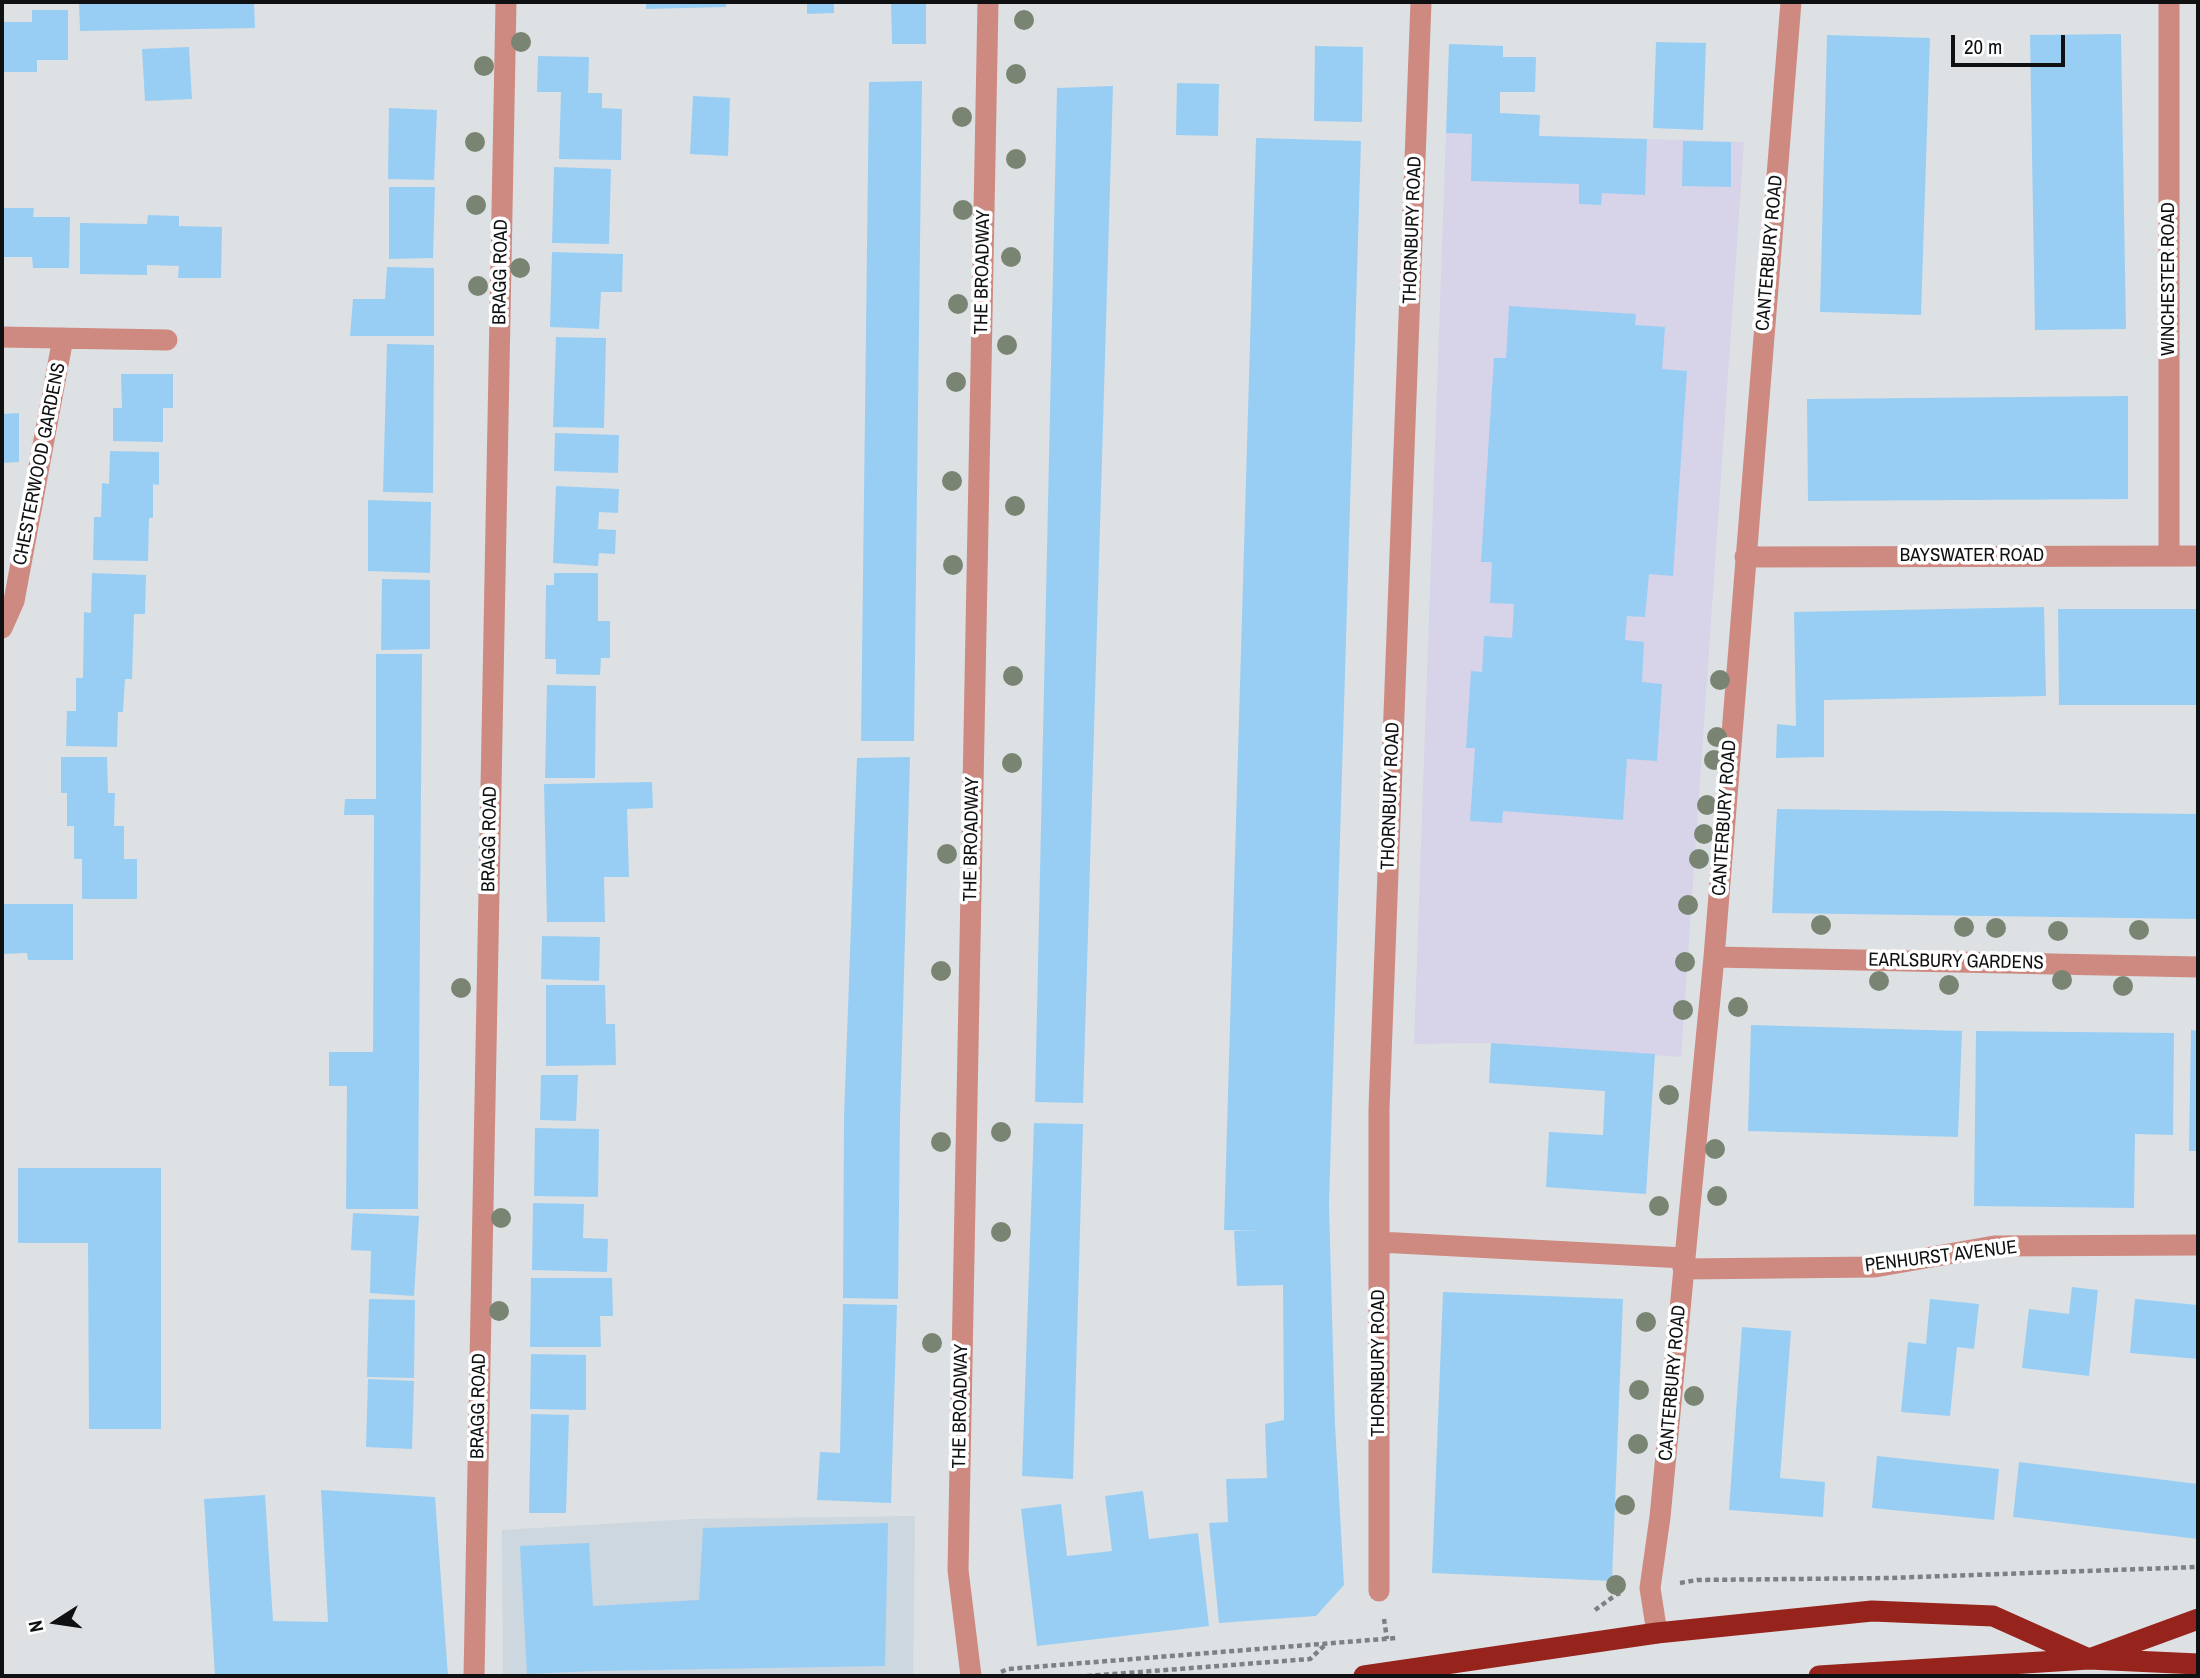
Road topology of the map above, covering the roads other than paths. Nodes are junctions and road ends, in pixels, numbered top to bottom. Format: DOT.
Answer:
graph roads {
  1 [pos="506,2"];
  2 [pos="988,2"];
  3 [pos="1421,2"];
  4 [pos="1791,2"];
  5 [pos="2169,2"];
  6 [pos="2,337"];
  7 [pos="63,338"];
  8 [pos="167,340"];
  9 [pos="2169,555"];
  10 [pos="1745,556"];
  11 [pos="2198,556"];
  12 [pos="2,628"];
  13 [pos="1714,957"];
  14 [pos="2198,967"];
  15 [pos="1379,1242"];
  16 [pos="2198,1245"];
  17 [pos="1684,1263"];
  18 [pos="1379,1591"];
  19 [pos="2198,1619"];
  20 [pos="1657,1633"];
  21 [pos="2088,1659"];
  22 [pos="2198,1664"];
  23 [pos="474,1676"];
  24 [pos="971,1676"];
  25 [pos="1364,1676"];
  26 [pos="1819,1676"];
  1 -- 23 [label="street, BRAGG ROAD"];
  2 -- 24 [label="street, THE BROADWAY"];
  3 -- 15 [label="street, THORNBURY ROAD"];
  4 -- 10 [label="street, CANTERBURY ROAD"];
  5 -- 9 [label="street, WINCHESTER ROAD"];
  6 -- 7 [label="street, CHESTERWOOD GARDENS"];
  7 -- 8 [label="street, CHESTERWOOD GARDENS"];
  7 -- 12 [label="street, CHESTERWOOD GARDENS"];
  9 -- 10 [label="street, BAYSWATER ROAD"];
  9 -- 11 [label="street, BAYSWATER ROAD"];
  10 -- 13 [label="street, CANTERBURY ROAD"];
  13 -- 14 [label="street, EARLSBURY GARDENS"];
  13 -- 17 [label="street, CANTERBURY ROAD"];
  15 -- 17 [label="street, PENHURST AVENUE"];
  15 -- 18 [label="street, THORNBURY ROAD"];
  16 -- 17 [label="street, PENHURST AVENUE"];
  17 -- 20 [label="street, CANTERBURY ROAD"];
  19 -- 21 [label="highway"];
  20 -- 21 [label="highway"];
  20 -- 25 [label="highway"];
  21 -- 22 [label="highway"];
  21 -- 26 [label="highway"];
}
